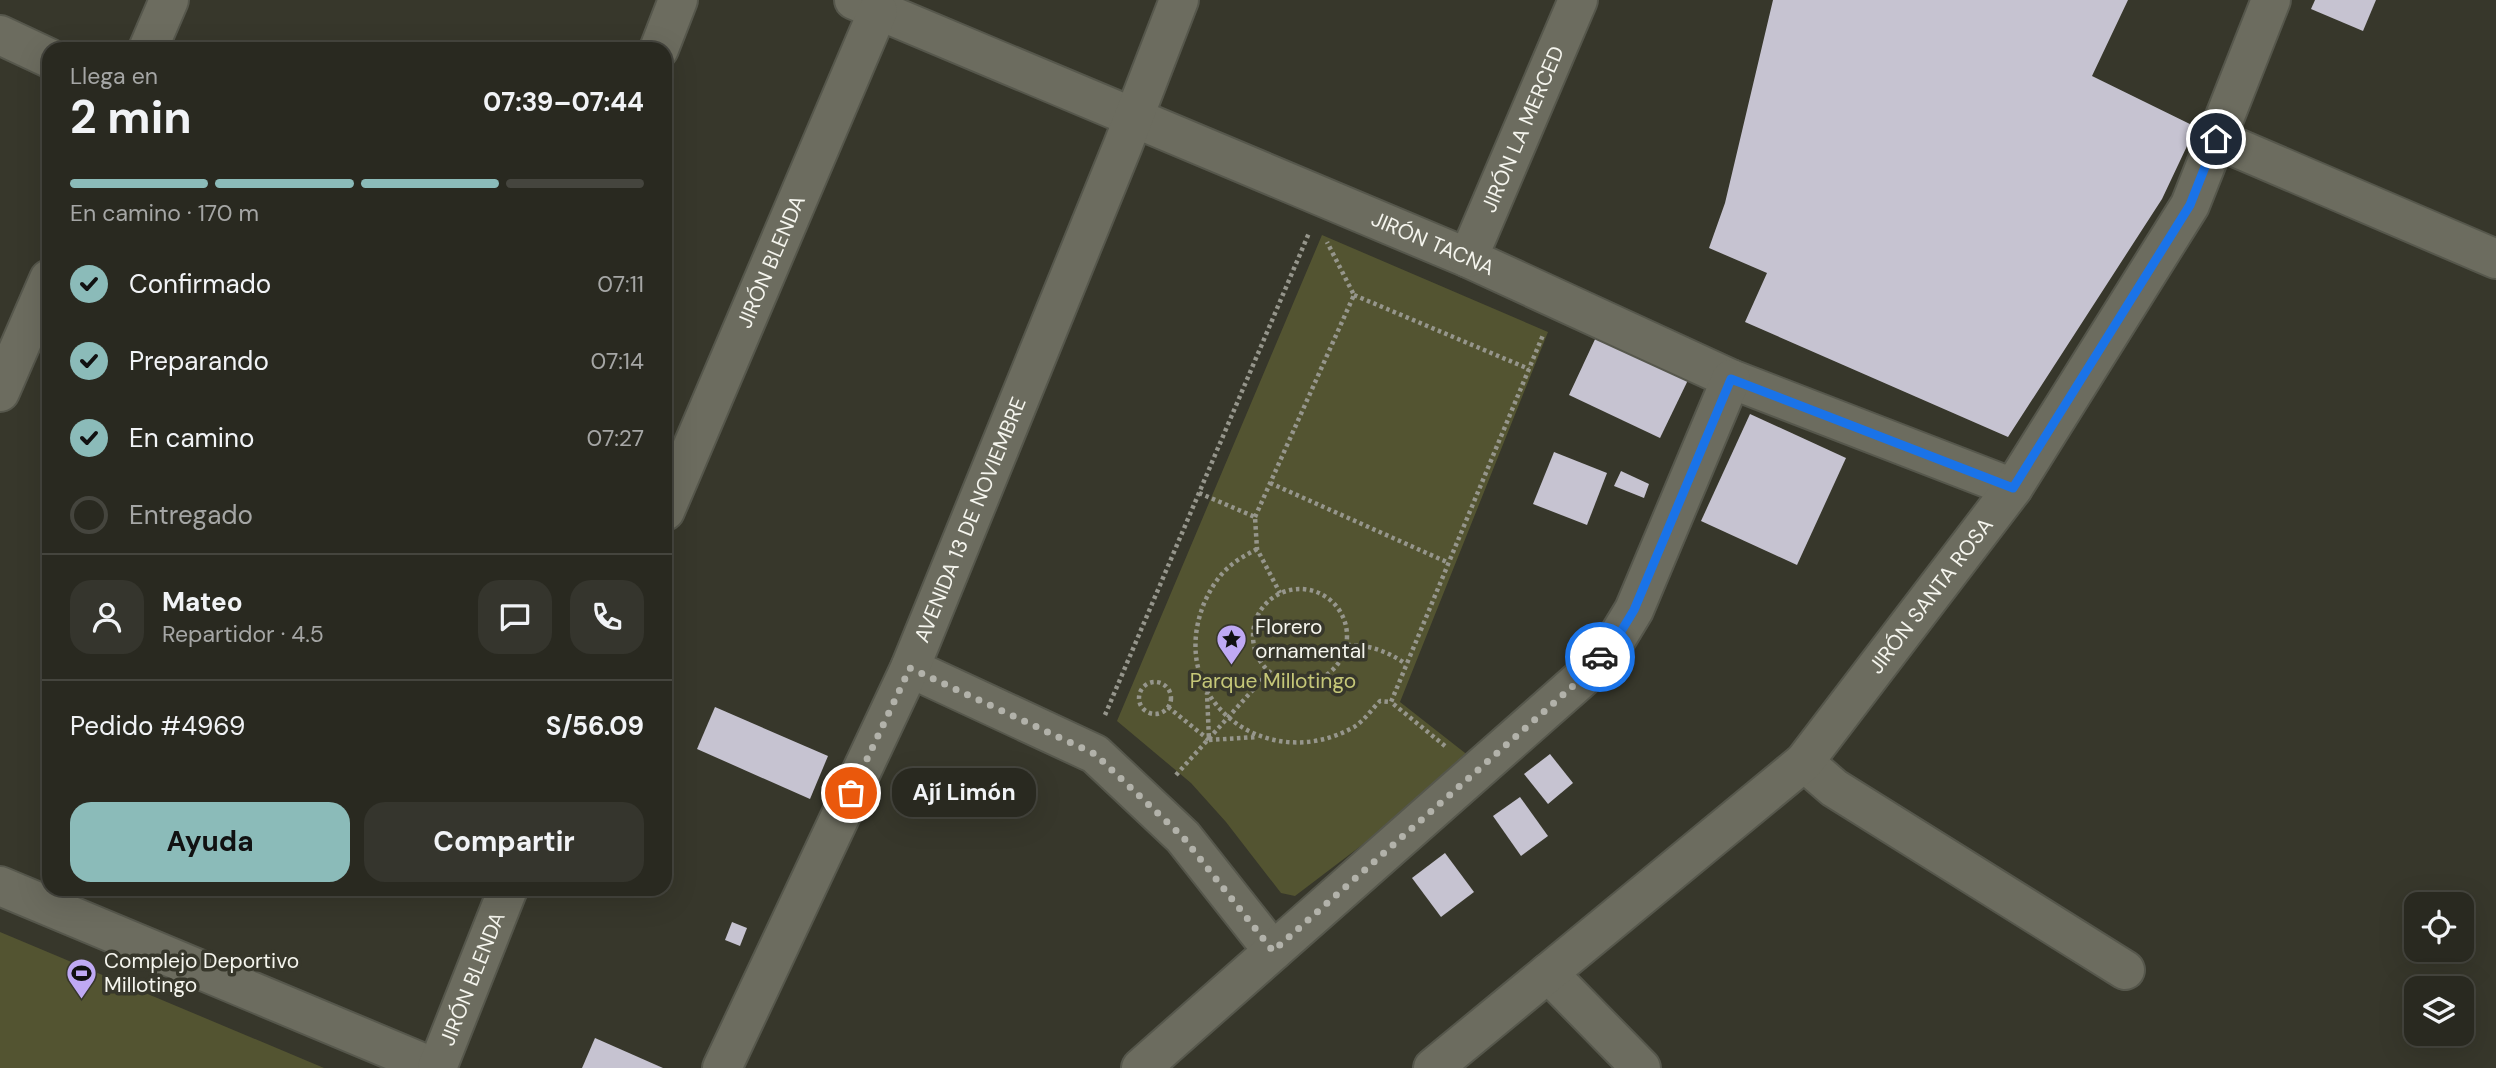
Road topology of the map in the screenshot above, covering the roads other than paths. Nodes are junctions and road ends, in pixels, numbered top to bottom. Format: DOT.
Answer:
graph roads {
  1 [pos="169,0"];
  2 [pos="678,0"];
  3 [pos="1179,0"];
  4 [pos="1578,0"];
  5 [pos="2271,0"];
  6 [pos="866,6"];
  7 [pos="0,35"];
  8 [pos="151,42"];
  9 [pos="662,42"];
  10 [pos="42,55"];
  11 [pos="1132,117"];
  12 [pos="2216,139"];
  13 [pos="1468,258"];
  14 [pos="2496,259"];
  15 [pos="42,295"];
  16 [pos="1731,379"];
  17 [pos="0,392"];
  18 [pos="2013,488"];
  19 [pos="672,493"];
  20 [pos="910,668"];
  21 [pos="1804,762"];
  22 [pos="0,886"];
  23 [pos="505,896"];
  24 [pos="1273,951"];
  25 [pos="2125,970"];
  26 [pos="1548,973"];
  27 [pos="436,1068"];
  28 [pos="722,1068"];
  29 [pos="1141,1068"];
  30 [pos="1433,1068"];
  31 [pos="1641,1068"];
  1 -- 8 [label="street"];
  2 -- 9 [label="street"];
  3 -- 11 [label="street, AVENIDA 13 DE NOVIEMBRE"];
  4 -- 13 [label="street, JIRÓN LA MERCED"];
  5 -- 12 [label="street, JIRÓN SANTA ROSA"];
  6 -- 11 [label="street, JIRÓN TACNA"];
  6 -- 19 [label="street, JIRÓN BLENDA"];
  7 -- 10 [label="street"];
  11 -- 13 [label="street, JIRÓN TACNA"];
  11 -- 20 [label="street, AVENIDA 13 DE NOVIEMBRE"];
  12 -- 14 [label="street"];
  12 -- 18 [label="street, JIRÓN SANTA ROSA"];
  13 -- 16 [label="street, JIRÓN TACNA"];
  15 -- 17 [label="street"];
  16 -- 18 [label="street, JIRÓN TACNA"];
  16 -- 24 [label="street"];
  18 -- 21 [label="street, JIRÓN SANTA ROSA"];
  20 -- 24 [label="street"];
  20 -- 28 [label="street, AVENIDA 13 DE NOVIEMBRE"];
  21 -- 25 [label="street"];
  21 -- 26 [label="street, JIRÓN SANTA ROSA"];
  22 -- 27 [label="street"];
  23 -- 27 [label="street, JIRÓN BLENDA"];
  24 -- 29 [label="street"];
  26 -- 30 [label="street, JIRÓN SANTA ROSA"];
  26 -- 31 [label="street"];
}
